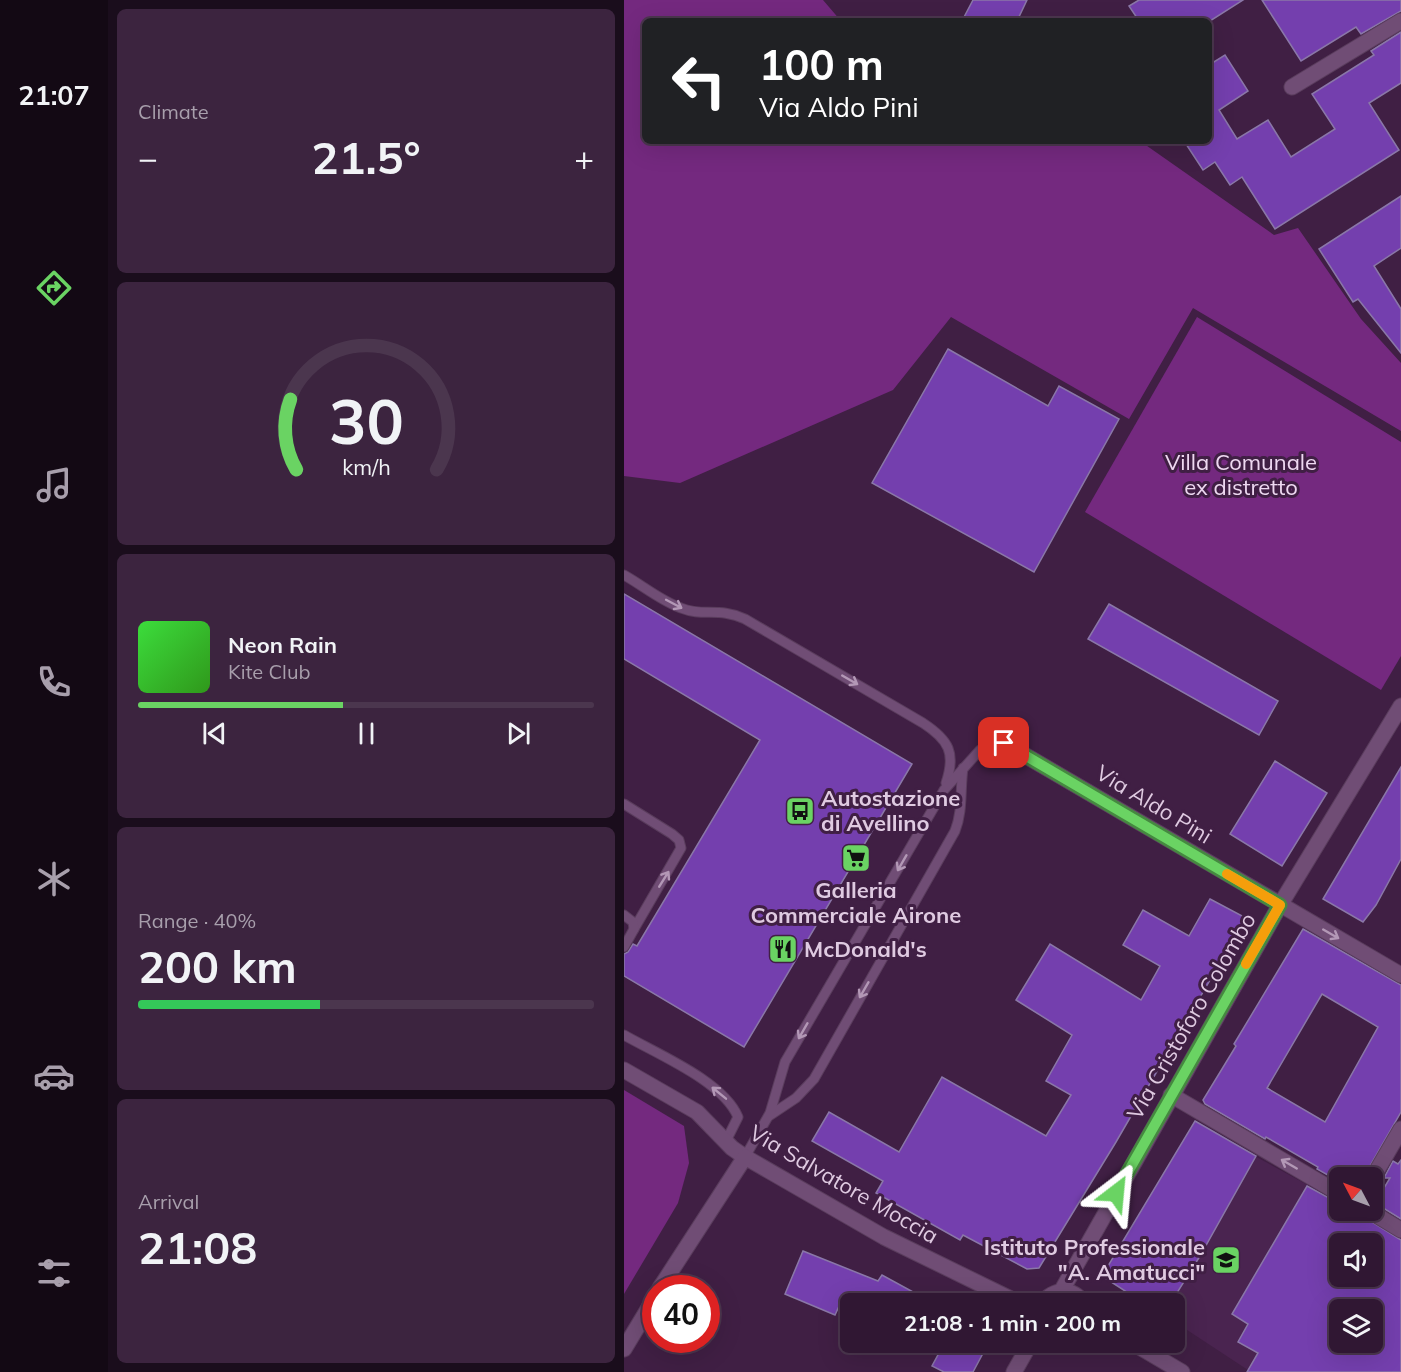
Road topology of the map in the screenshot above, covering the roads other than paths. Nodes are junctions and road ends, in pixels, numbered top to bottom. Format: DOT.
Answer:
graph roads {
  1 [pos="1401,21"];
  2 [pos="1292,87"];
  3 [pos="624,574"];
  4 [pos="1401,706"];
  5 [pos="1004,743"];
  6 [pos="963,768"];
  7 [pos="944,790"];
  8 [pos="624,804"];
  9 [pos="1280,905"];
  10 [pos="624,915"];
  11 [pos="634,929"];
  12 [pos="624,947"];
  13 [pos="1401,975"];
  14 [pos="624,1035"];
  15 [pos="624,1070"];
  16 [pos="1171,1095"];
  17 [pos="768,1117"];
  18 [pos="1401,1129"];
  19 [pos="726,1141"];
  20 [pos="745,1157"];
  21 [pos="1379,1167"];
  22 [pos="1329,1188"];
  23 [pos="1383,1219"];
  24 [pos="1401,1230"];
  25 [pos="668,1275"];
  26 [pos="1062,1290"];
  27 [pos="998,1293"];
  28 [pos="1053,1293"];
  29 [pos="1073,1293"];
  30 [pos="642,1319"];
  31 [pos="624,1349"];
  32 [pos="1025,1353"];
  33 [pos="1150,1353"];
  34 [pos="1014,1372"];
  35 [pos="1182,1372"];
  1 -- 2 [label="street"];
  3 -- 7 [label="lane, one-way"];
  4 -- 9 [label="street, Via Cristoforo Colombo"];
  5 -- 6 [label="lane"];
  5 -- 9 [label="street, Via Aldo Pini"];
  6 -- 7 [label="lane"];
  6 -- 17 [label="lane, one-way"];
  7 -- 17 [label="lane, one-way"];
  11 -- 8 [label="lane, one-way"];
  9 -- 13 [label="street, Via Aldo Pini, one-way"];
  9 -- 16 [label="street, Via Cristoforo Colombo"];
  10 -- 11 [label="lane"];
  11 -- 12 [label="lane"];
  19 -- 14 [label="lane, one-way"];
  15 -- 19 [label="street, Via Salvatore Moccia"];
  22 -- 16 [label="street, one-way"];
  16 -- 26 [label="street, Via Cristoforo Colombo"];
  17 -- 20 [label="lane"];
  18 -- 21 [label="street"];
  19 -- 20 [label="street, Via Salvatore Moccia"];
  20 -- 25 [label="street"];
  20 -- 27 [label="street, Via Salvatore Moccia"];
  23 -- 24 [label="street"];
  26 -- 28 [label="street"];
  26 -- 29 [label="street"];
  30 -- 31 [label="street"];
  32 -- 34 [label="street"];
  33 -- 35 [label="street"];
}
